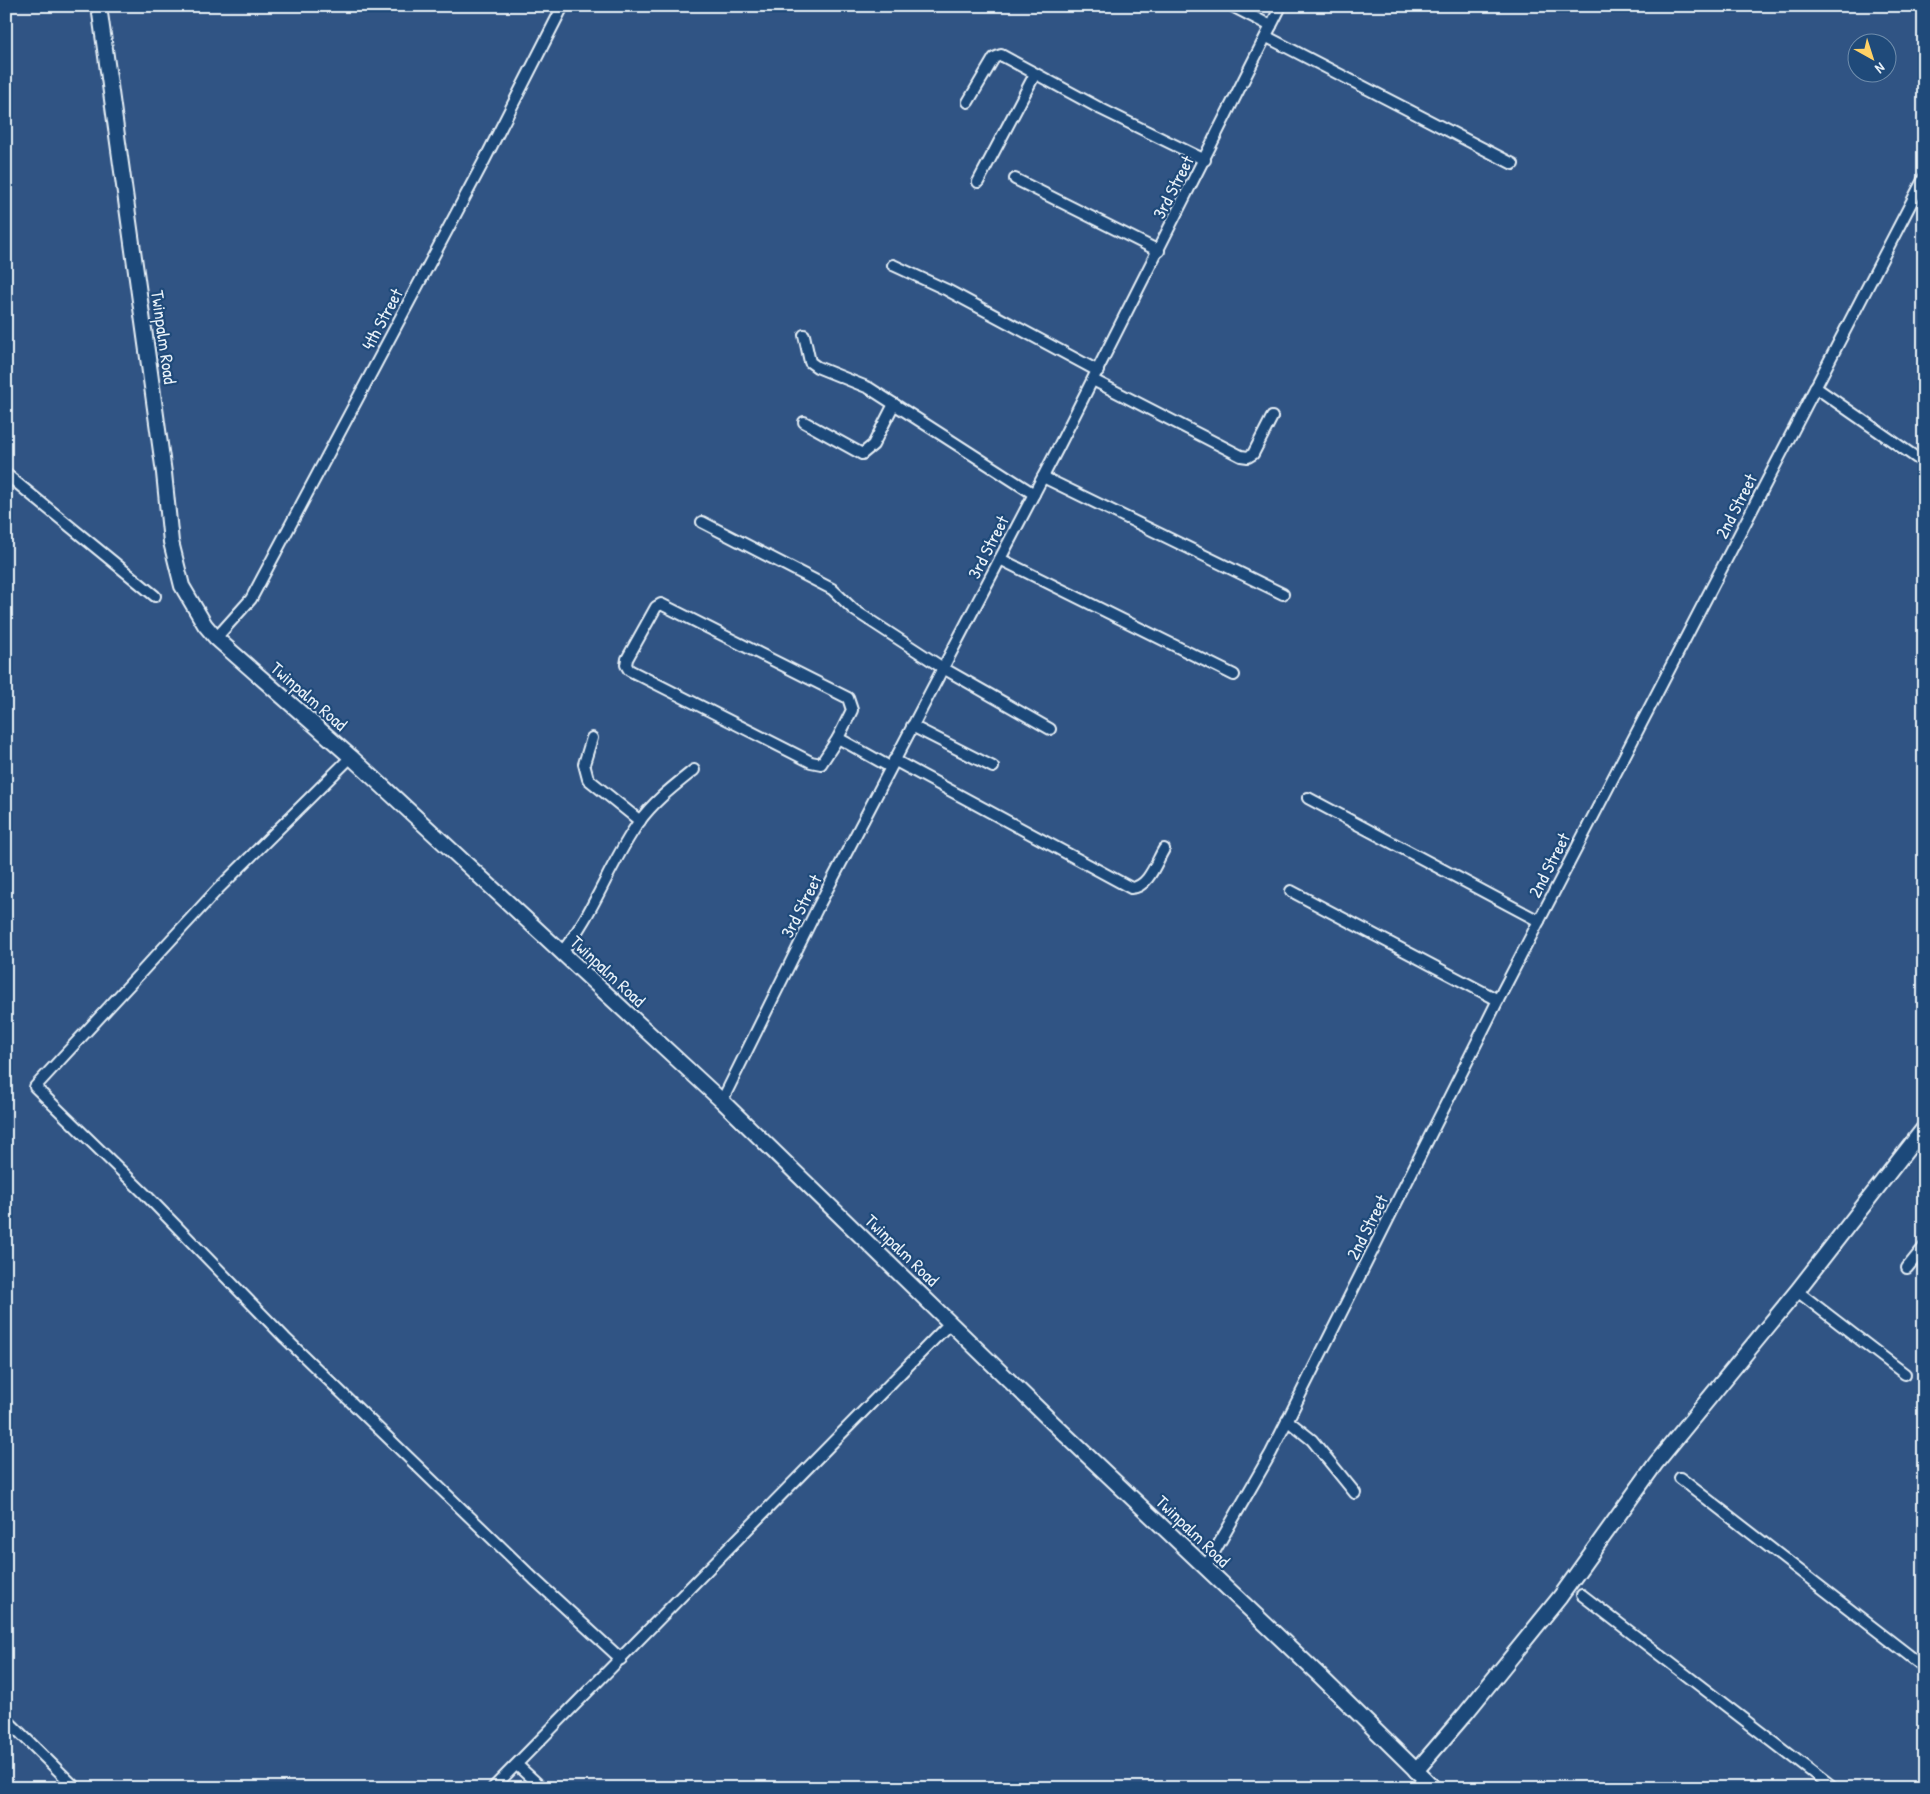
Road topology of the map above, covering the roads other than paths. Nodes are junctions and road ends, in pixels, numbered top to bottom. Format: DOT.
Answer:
graph roads {
  1 [pos="99,6"];
  2 [pos="563,6"];
  3 [pos="1232,6"];
  4 [pos="1282,6"];
  5 [pos="1271,26"];
  6 [pos="1266,37"];
  7 [pos="1035,74"];
  8 [pos="968,102"];
  9 [pos="1205,160"];
  10 [pos="1513,164"];
  11 [pos="1924,178"];
  12 [pos="1015,179"];
  13 [pos="978,182"];
  14 [pos="1159,252"];
  15 [pos="893,265"];
  16 [pos="804,335"];
  17 [pos="1096,375"];
  18 [pos="1815,387"];
  19 [pos="894,404"];
  20 [pos="1272,418"];
  21 [pos="804,422"];
  22 [pos="1924,464"];
  23 [pos="6,474"];
  24 [pos="1043,477"];
  25 [pos="1034,494"];
  26 [pos="702,522"];
  27 [pos="1000,560"];
  28 [pos="1283,594"];
  29 [pos="155,596"];
  30 [pos="216,638"];
  31 [pos="943,668"];
  32 [pos="1234,675"];
  33 [pos="912,726"];
  34 [pos="1050,729"];
  35 [pos="592,738"];
  36 [pos="838,738"];
  37 [pos="351,757"];
  38 [pos="892,764"];
  39 [pos="993,767"];
  40 [pos="694,770"];
  41 [pos="1308,798"];
  42 [pos="640,821"];
  43 [pos="1164,848"];
  44 [pos="1291,891"];
  45 [pos="1539,921"];
  46 [pos="561,954"];
  47 [pos="1498,1000"];
  48 [pos="722,1101"];
  49 [pos="1924,1128"];
  50 [pos="1924,1247"];
  51 [pos="1907,1268"];
  52 [pos="1797,1291"];
  53 [pos="950,1323"];
  54 [pos="1906,1374"];
  55 [pos="1287,1420"];
  56 [pos="1680,1478"];
  57 [pos="1355,1493"];
  58 [pos="1206,1568"];
  59 [pos="1582,1595"];
  60 [pos="621,1659"];
  61 [pos="1924,1667"];
  62 [pos="6,1719"];
  63 [pos="517,1764"];
  64 [pos="1416,1771"];
  65 [pos="76,1788"];
  66 [pos="493,1788"];
  67 [pos="542,1788"];
  68 [pos="1434,1788"];
  69 [pos="1833,1788"];
  1 -- 30 [label="main road, Twinpalm Road"];
  2 -- 30 [label="street, 4th Street"];
  3 -- 5 [label="street"];
  4 -- 5 [label="street, 3rd Street"];
  5 -- 6 [label="street, 3rd Street"];
  6 -- 9 [label="street, 3rd Street"];
  6 -- 10 [label="street"];
  7 -- 8 [label="street"];
  7 -- 9 [label="street"];
  7 -- 13 [label="street"];
  9 -- 14 [label="street, 3rd Street"];
  11 -- 18 [label="street, 2nd Street"];
  12 -- 14 [label="street"];
  14 -- 17 [label="street, 3rd Street"];
  15 -- 17 [label="street"];
  16 -- 19 [label="street"];
  17 -- 20 [label="street"];
  17 -- 24 [label="street, 3rd Street"];
  18 -- 22 [label="street"];
  18 -- 45 [label="street, 2nd Street"];
  19 -- 21 [label="street"];
  19 -- 25 [label="street"];
  23 -- 29 [label="street"];
  24 -- 25 [label="street, 3rd Street"];
  24 -- 28 [label="street"];
  25 -- 27 [label="street, 3rd Street"];
  26 -- 31 [label="street"];
  27 -- 31 [label="street, 3rd Street"];
  27 -- 32 [label="street"];
  30 -- 37 [label="main road, Twinpalm Road"];
  31 -- 33 [label="street, 3rd Street"];
  31 -- 34 [label="street"];
  33 -- 38 [label="street, 3rd Street"];
  33 -- 39 [label="street"];
  35 -- 42 [label="street"];
  36 -- 36 [label="street"];
  36 -- 38 [label="street"];
  37 -- 46 [label="main road, Twinpalm Road"];
  37 -- 60 [label="street"];
  38 -- 43 [label="street"];
  38 -- 48 [label="street, 3rd Street"];
  40 -- 42 [label="street"];
  41 -- 45 [label="street"];
  42 -- 46 [label="street"];
  44 -- 47 [label="street"];
  45 -- 47 [label="street, 2nd Street"];
  46 -- 48 [label="main road, Twinpalm Road"];
  47 -- 55 [label="street, 2nd Street"];
  48 -- 53 [label="main road, Twinpalm Road"];
  49 -- 52 [label="main road"];
  50 -- 51 [label="street"];
  52 -- 54 [label="street"];
  52 -- 64 [label="main road"];
  53 -- 58 [label="main road, Twinpalm Road"];
  53 -- 60 [label="street"];
  55 -- 57 [label="street"];
  55 -- 58 [label="street, 2nd Street"];
  56 -- 61 [label="street"];
  58 -- 64 [label="main road, Twinpalm Road"];
  59 -- 69 [label="street"];
  60 -- 63 [label="street"];
  62 -- 65 [label="street"];
  63 -- 66 [label="street"];
  63 -- 67 [label="street"];
  64 -- 68 [label="main road, Twinpalm Road"];
}
